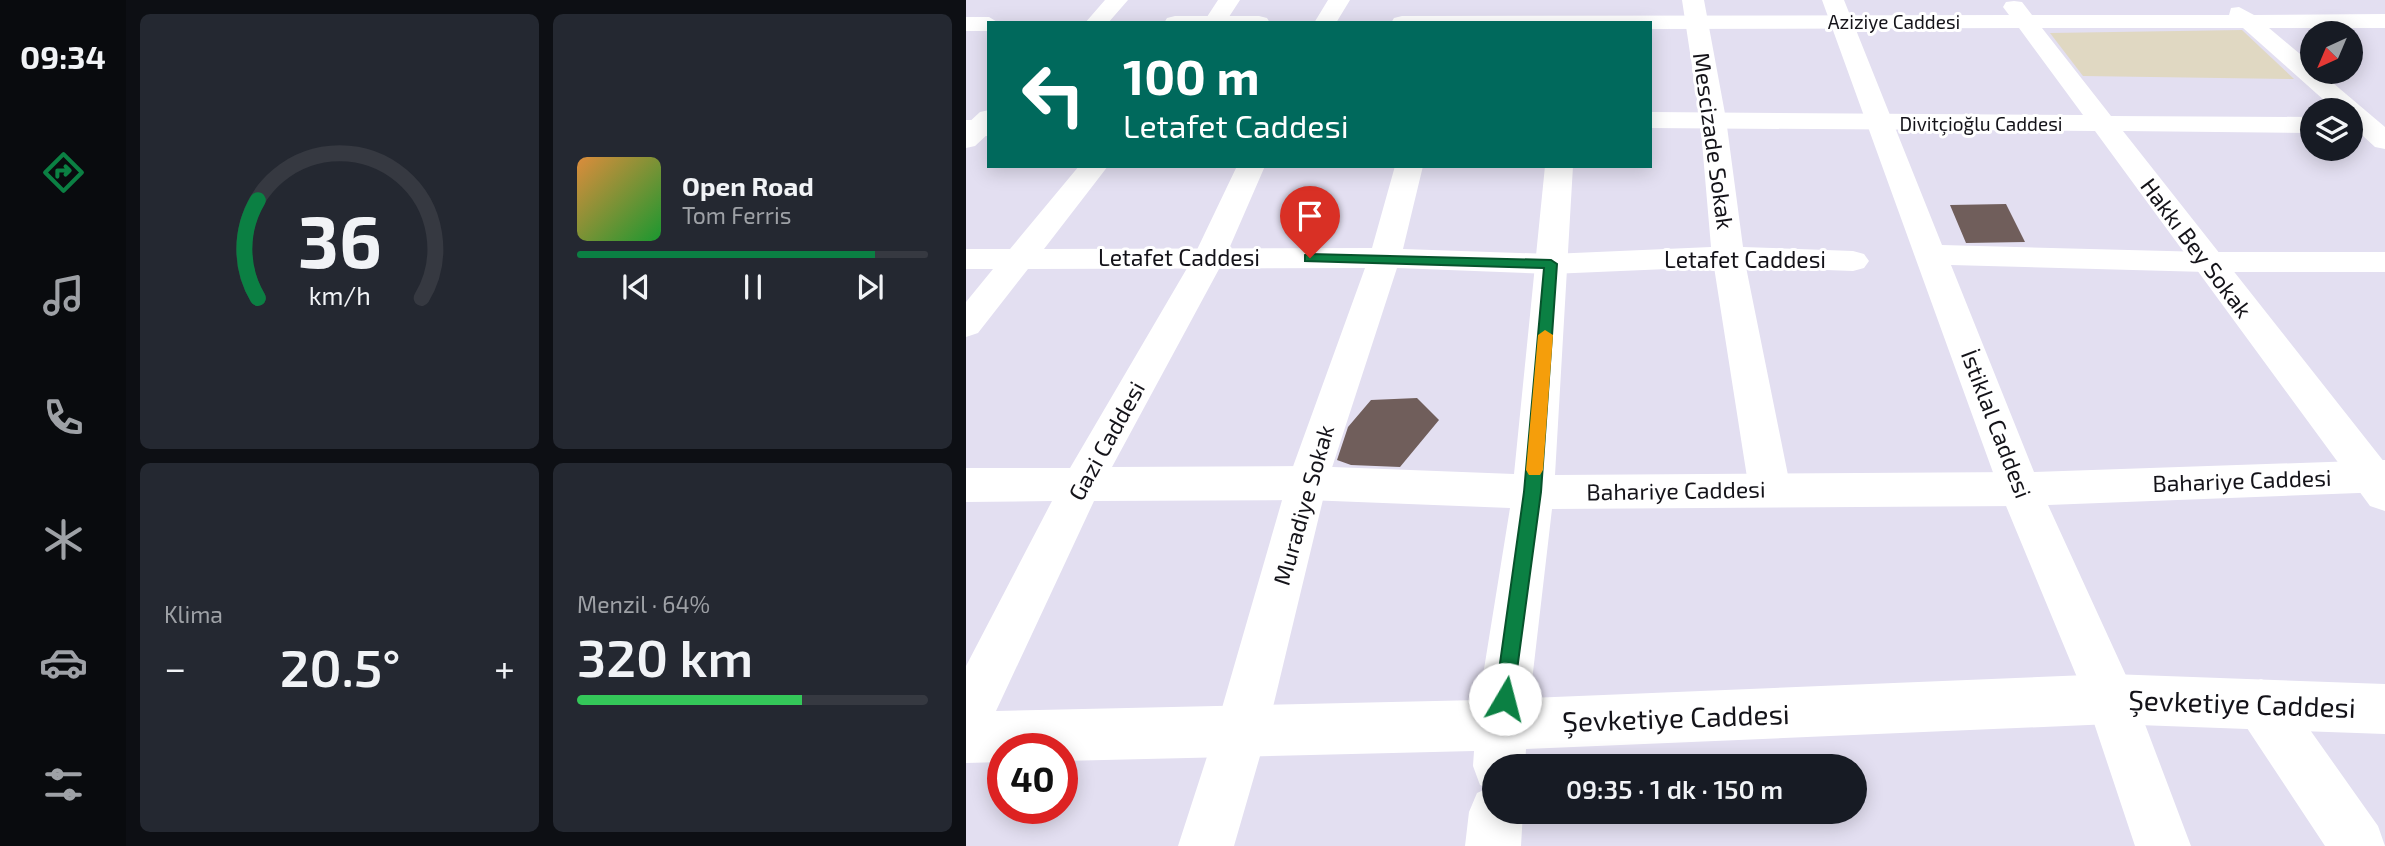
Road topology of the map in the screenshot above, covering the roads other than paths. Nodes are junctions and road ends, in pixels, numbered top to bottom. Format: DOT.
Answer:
graph roads {
  1 [pos="1117,0"];
  2 [pos="1229,0"];
  3 [pos="1339,0"];
  4 [pos="1578,0"];
  5 [pos="2227,0"];
  6 [pos="1694,10"];
  7 [pos="1836,11"];
  8 [pos="2016,11"];
  9 [pos="1098,21"];
  10 [pos="1215,21"];
  11 [pos="1326,21"];
  12 [pos="1577,21"];
  13 [pos="1587,21"];
  14 [pos="2246,21"];
  15 [pos="2385,21"];
  16 [pos="966,24"];
  17 [pos="987,24"];
  18 [pos="1713,119"];
  19 [pos="1652,120"];
  20 [pos="1880,124"];
  21 [pos="2102,124"];
  22 [pos="2300,125"];
  23 [pos="2372,129"];
  24 [pos="1092,168"];
  25 [pos="1250,168"];
  26 [pos="1408,168"];
  27 [pos="1559,168"];
  28 [pos="1932,255"];
  29 [pos="1728,256"];
  30 [pos="1023,258"];
  31 [pos="1209,258"];
  32 [pos="1385,258"];
  33 [pos="966,259"];
  34 [pos="1853,261"];
  35 [pos="2206,262"];
  36 [pos="2385,262"];
  37 [pos="1551,264"];
  38 [pos="966,326"];
  39 [pos="2380,482"];
  40 [pos="1307,483"];
  41 [pos="966,485"];
  42 [pos="1081,486"];
  43 [pos="2020,489"];
  44 [pos="1770,490"];
  45 [pos="1533,492"];
  46 [pos="2111,699"];
  47 [pos="2261,705"];
  48 [pos="2385,709"];
  49 [pos="966,718"];
  50 [pos="1241,732"];
  51 [pos="966,737"];
  52 [pos="1500,746"];
  53 [pos="1495,824"];
  54 [pos="1206,846"];
  55 [pos="1493,846"];
  56 [pos="2163,846"];
  57 [pos="2358,846"];
  1 -- 9 [label="street"];
  2 -- 10 [label="street"];
  3 -- 11 [label="street"];
  4 -- 12 [label="street"];
  5 -- 14 [label="street"];
  6 -- 7 [label="street, Aziziye Caddesi"];
  6 -- 13 [label="street, Aziziye Caddesi"];
  6 -- 18 [label="street, Mescizade Sokak"];
  7 -- 8 [label="street, Aziziye Caddesi"];
  7 -- 20 [label="street, İstiklal Caddesi"];
  8 -- 14 [label="street, Aziziye Caddesi"];
  8 -- 21 [label="street, Hakkı Bey Sokak"];
  14 -- 15 [label="street, Aziziye Caddesi"];
  14 -- 23 [label="street"];
  16 -- 17 [label="street"];
  18 -- 19 [label="street, Divitçioğlu Caddesi"];
  18 -- 20 [label="street, Divitçioğlu Caddesi"];
  18 -- 29 [label="street, Mescizade Sokak"];
  20 -- 21 [label="street, Divitçioğlu Caddesi"];
  20 -- 28 [label="street, İstiklal Caddesi"];
  21 -- 22 [label="street, Divitçioğlu Caddesi"];
  21 -- 35 [label="street, Hakkı Bey Sokak"];
  24 -- 30 [label="street"];
  25 -- 31 [label="street, Gazi Caddesi"];
  26 -- 32 [label="street, Muradiye Sokak"];
  27 -- 37 [label="street"];
  28 -- 35 [label="street"];
  28 -- 43 [label="street, İstiklal Caddesi"];
  29 -- 34 [label="street, Letafet Caddesi"];
  29 -- 37 [label="street, Letafet Caddesi"];
  29 -- 44 [label="street, Mescizade Sokak"];
  30 -- 31 [label="street, Letafet Caddesi"];
  30 -- 33 [label="street, Letafet Caddesi"];
  30 -- 38 [label="street"];
  31 -- 32 [label="street, Letafet Caddesi"];
  31 -- 42 [label="street, Gazi Caddesi"];
  32 -- 37 [label="street, Letafet Caddesi"];
  32 -- 40 [label="street, Muradiye Sokak"];
  35 -- 36 [label="street"];
  35 -- 39 [label="street, Hakkı Bey Sokak"];
  37 -- 45 [label="street"];
  39 -- 43 [label="street, Bahariye Caddesi"];
  40 -- 42 [label="street, Bahariye Caddesi"];
  40 -- 45 [label="street, Bahariye Caddesi"];
  40 -- 50 [label="street, Muradiye Sokak"];
  41 -- 42 [label="street, Bahariye Caddesi"];
  42 -- 49 [label="street, Gazi Caddesi"];
  43 -- 44 [label="street, Bahariye Caddesi"];
  43 -- 46 [label="street, İstiklal Caddesi"];
  44 -- 45 [label="street, Bahariye Caddesi"];
  45 -- 52 [label="street"];
  46 -- 47 [label="street, Şevketiye Caddesi"];
  46 -- 52 [label="street, Şevketiye Caddesi"];
  46 -- 56 [label="street, İstiklal Caddesi"];
  47 -- 48 [label="street, Şevketiye Caddesi"];
  47 -- 57 [label="street"];
  50 -- 51 [label="street, Şevketiye Caddesi"];
  50 -- 52 [label="street, Şevketiye Caddesi"];
  50 -- 54 [label="street, Muradiye Sokak"];
  53 -- 55 [label="street"];
}
